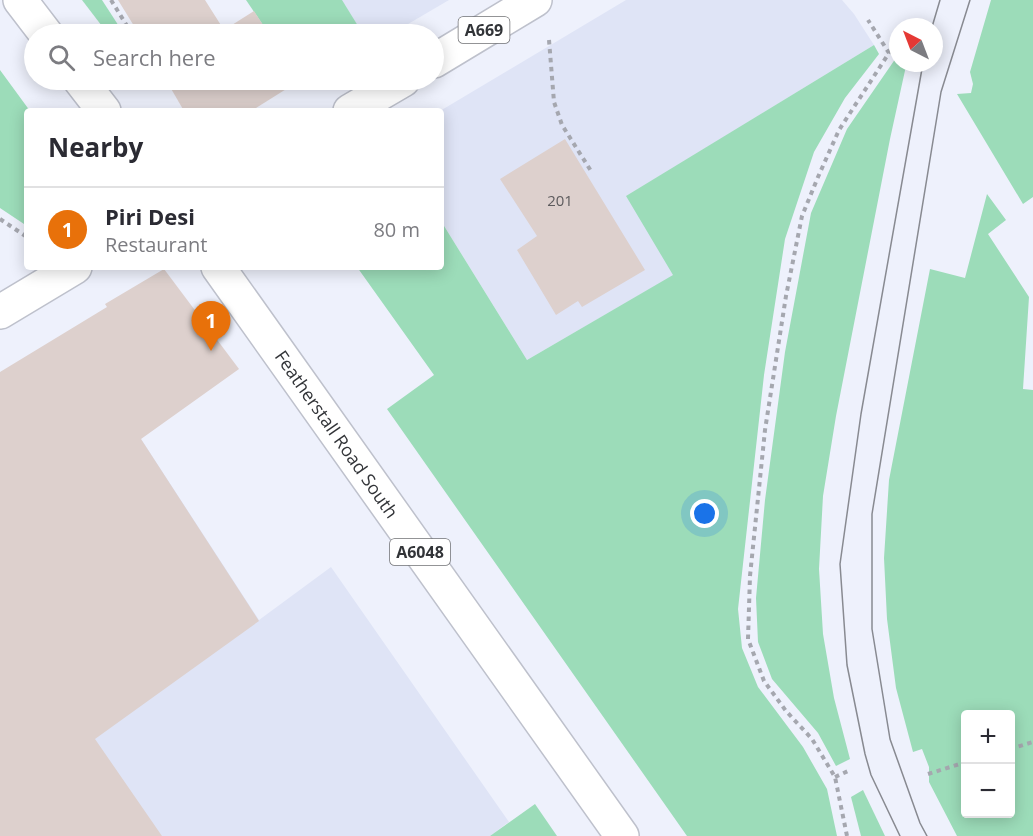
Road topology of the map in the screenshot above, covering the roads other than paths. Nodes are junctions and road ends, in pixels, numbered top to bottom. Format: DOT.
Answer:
graph roads {
  1 [pos="20,0"];
  2 [pos="535,0"];
  3 [pos="38,24"];
  4 [pos="444,55"];
  5 [pos="88,90"];
  6 [pos="386,90"];
  7 [pos="102,108"];
  8 [pos="355,108"];
  9 [pos="70,270"];
  10 [pos="220,270"];
  11 [pos="0,312"];
  12 [pos="622,836"];
  1 -- 3 [label="main road"];
  2 -- 4 [label="main road, A669"];
  5 -- 7 [label="main road"];
  6 -- 8 [label="main road"];
  9 -- 11 [label="main road"];
  10 -- 12 [label="main road, Featherstall Road South / A6048"];
}
